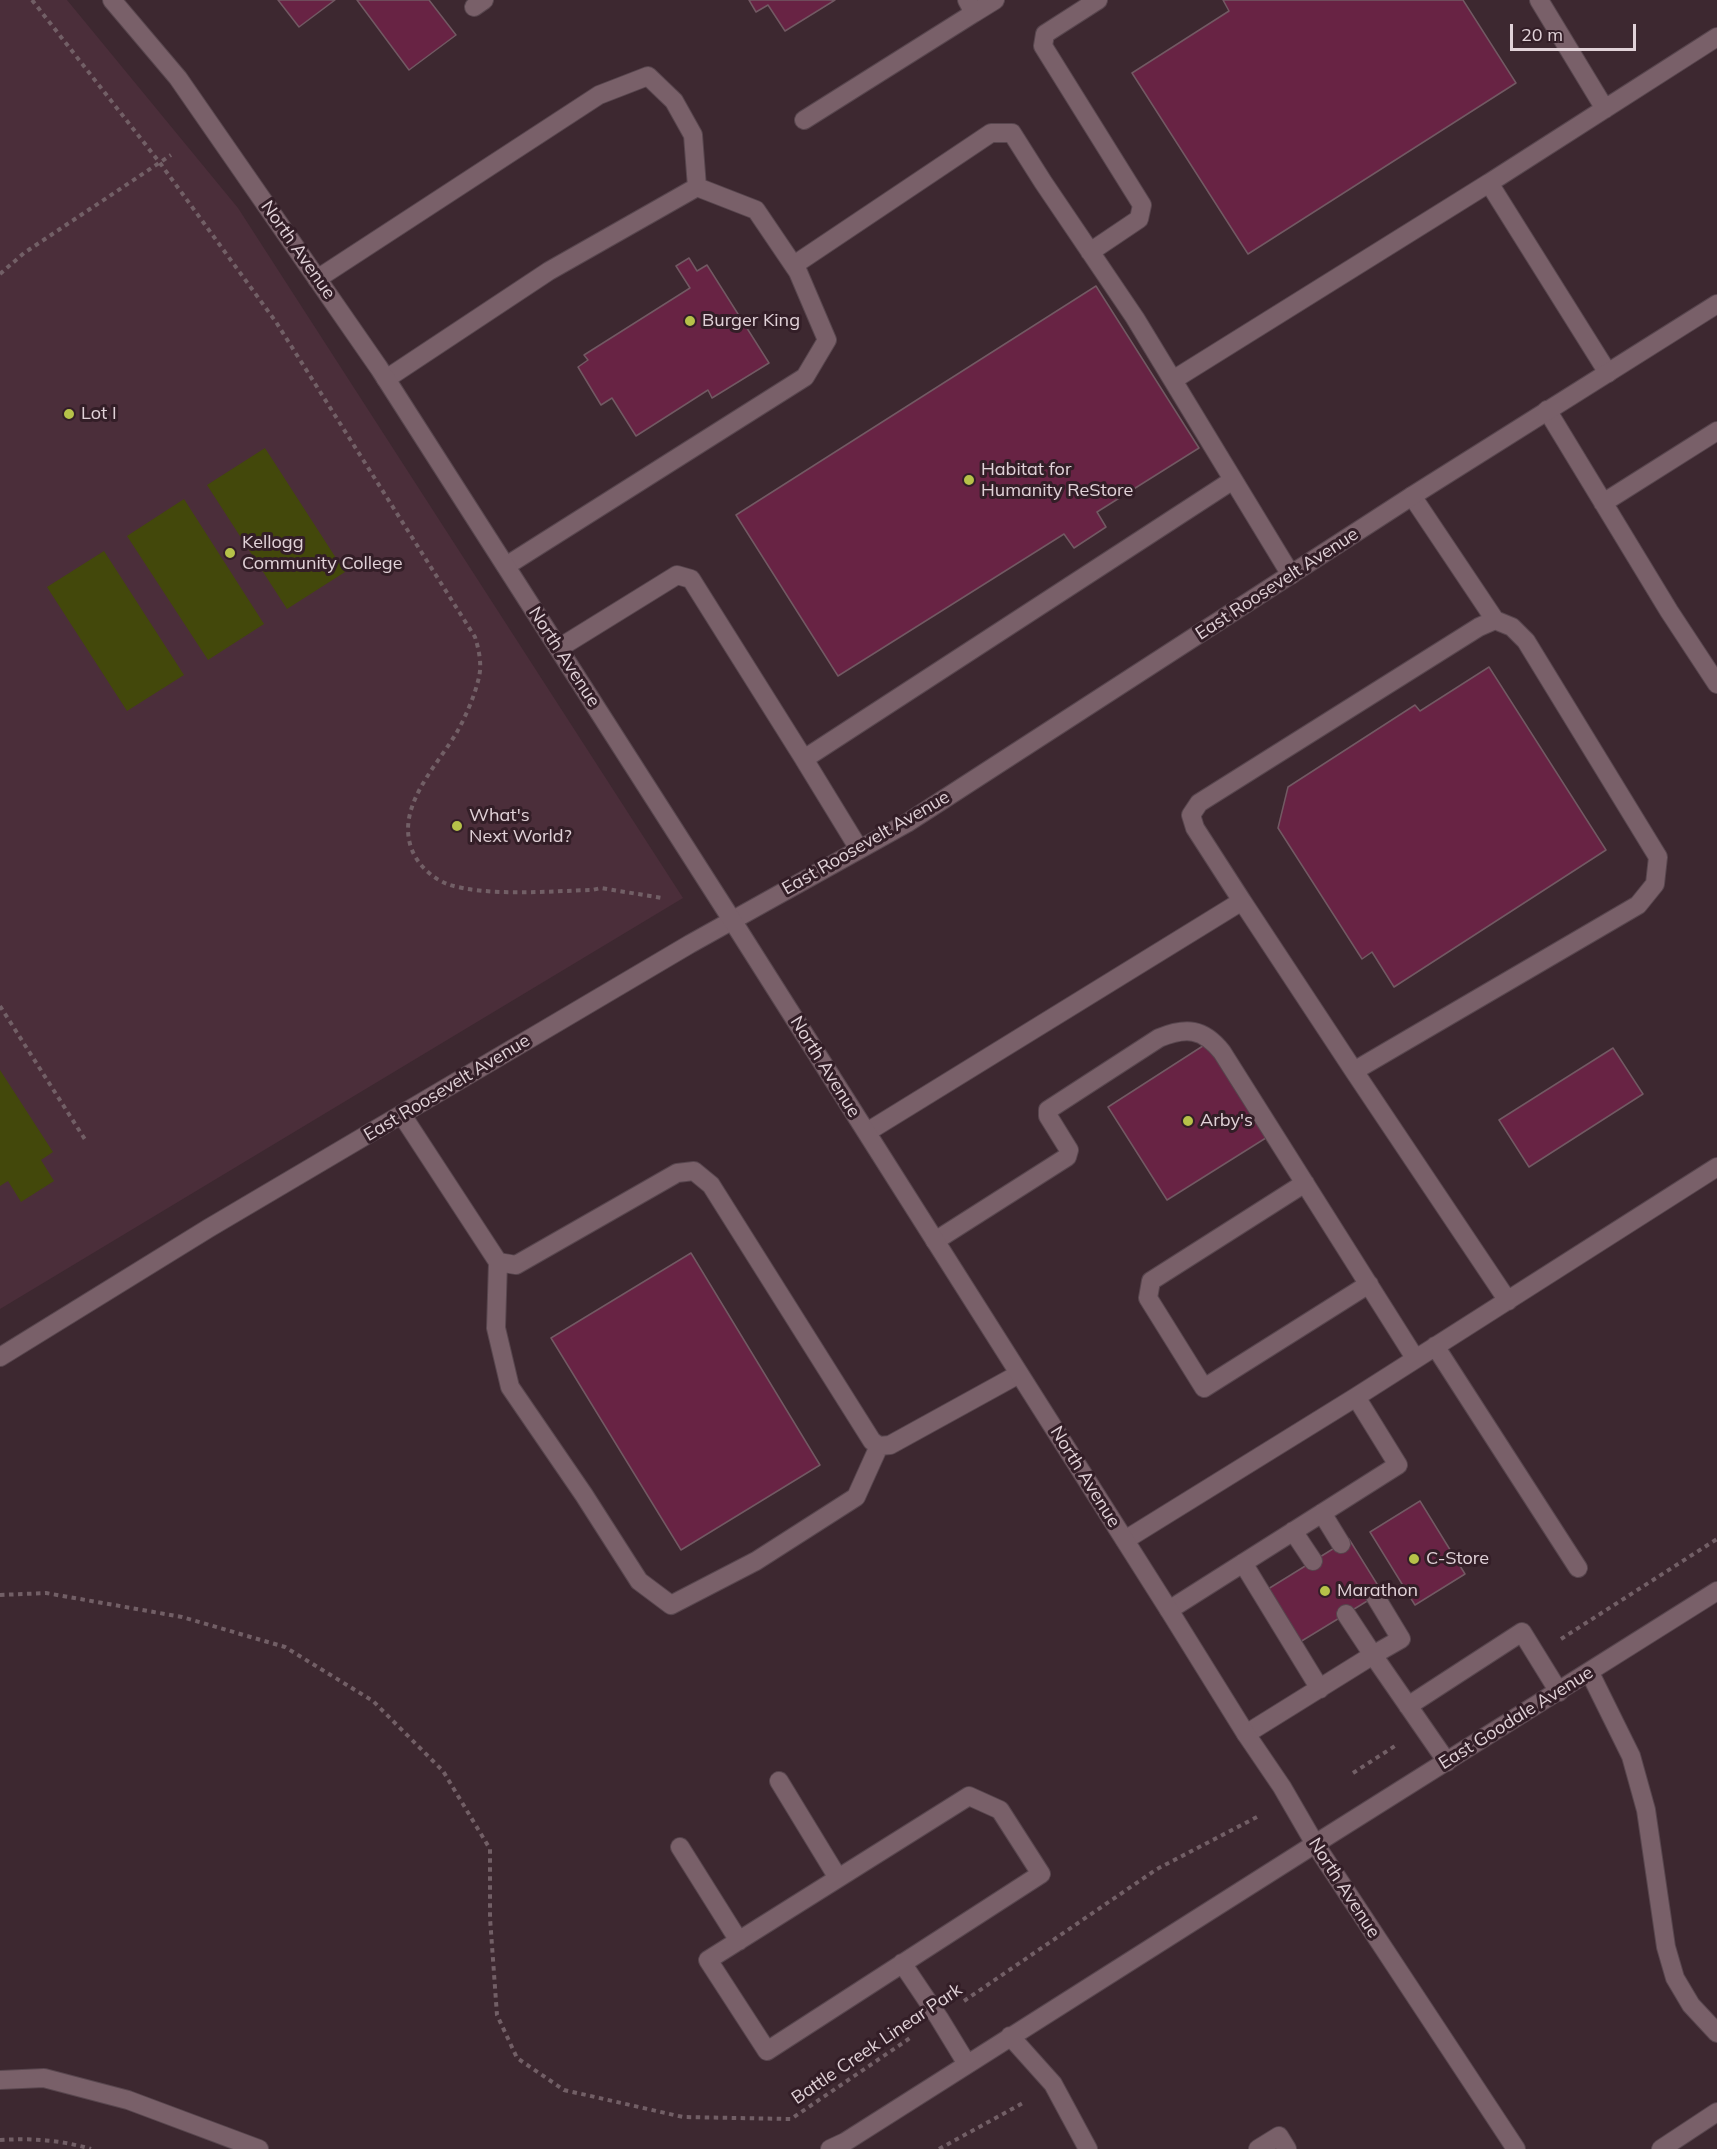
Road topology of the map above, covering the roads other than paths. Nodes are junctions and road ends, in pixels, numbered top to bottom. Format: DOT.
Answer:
graph roads {
  1 [pos="112,0"];
  2 [pos="995,0"];
  3 [pos="1098,0"];
  4 [pos="1539,0"];
  5 [pos="970,6"];
  6 [pos="1717,37"];
  7 [pos="1605,109"];
  8 [pos="804,120"];
  9 [pos="1489,183"];
  10 [pos="697,187"];
  11 [pos="1090,252"];
  12 [pos="794,265"];
  13 [pos="317,279"];
  14 [pos="1717,304"];
  15 [pos="1608,372"];
  16 [pos="386,379"];
  17 [pos="1173,380"];
  18 [pos="1547,410"];
  19 [pos="1717,431"];
  20 [pos="1233,480"];
  21 [pos="1412,496"];
  22 [pos="1603,503"];
  23 [pos="506,566"];
  24 [pos="1291,575"];
  25 [pos="1495,620"];
  26 [pos="559,648"];
  27 [pos="1717,684"];
  28 [pos="804,759"];
  29 [pos="859,849"];
  30 [pos="1242,901"];
  31 [pos="732,920"];
  32 [pos="1354,1071"];
  33 [pos="402,1115"];
  34 [pos="867,1132"];
  35 [pos="1717,1167"];
  36 [pos="1305,1183"];
  37 [pos="935,1242"];
  38 [pos="498,1262"];
  39 [pos="1370,1284"];
  40 [pos="1508,1301"];
  41 [pos="1435,1346"];
  42 [pos="0,1357"];
  43 [pos="1415,1358"];
  44 [pos="1019,1374"];
  45 [pos="1356,1397"];
  46 [pos="879,1446"];
  47 [pos="1322,1513"];
  48 [pos="1293,1531"];
  49 [pos="1125,1540"];
  50 [pos="1341,1544"];
  51 [pos="1313,1561"];
  52 [pos="1243,1563"];
  53 [pos="1578,1569"];
  54 [pos="1717,1591"];
  55 [pos="1375,1596"];
  56 [pos="1169,1610"];
  57 [pos="1346,1614"];
  58 [pos="1373,1655"];
  59 [pos="1590,1673"];
  60 [pos="1320,1689"];
  61 [pos="1559,1692"];
  62 [pos="1408,1706"];
  63 [pos="1246,1734"];
  64 [pos="1447,1762"];
  65 [pos="779,1781"];
  66 [pos="1315,1844"];
  67 [pos="680,1847"];
  68 [pos="838,1878"];
  69 [pos="739,1941"];
  70 [pos="902,1963"];
  71 [pos="1717,2032"];
  72 [pos="1010,2037"];
  73 [pos="967,2064"];
  74 [pos="0,2080"];
  75 [pos="1717,2112"];
  76 [pos="259,2149"];
  77 [pos="830,2149"];
  78 [pos="1089,2149"];
  79 [pos="1258,2149"];
  80 [pos="1287,2149"];
  81 [pos="1516,2149"];
  82 [pos="1661,2149"];
  1 -- 13 [label="street, North Avenue"];
  2 -- 5 [label="street"];
  3 -- 11 [label="street"];
  4 -- 7 [label="street"];
  5 -- 8 [label="street"];
  6 -- 7 [label="street"];
  7 -- 9 [label="street"];
  9 -- 15 [label="street"];
  9 -- 17 [label="street"];
  10 -- 12 [label="street"];
  10 -- 13 [label="street"];
  10 -- 16 [label="street"];
  11 -- 12 [label="street"];
  11 -- 17 [label="street"];
  12 -- 23 [label="street"];
  13 -- 16 [label="street, North Avenue"];
  14 -- 15 [label="street, East Roosevelt Avenue"];
  15 -- 18 [label="street, East Roosevelt Avenue"];
  16 -- 23 [label="street, North Avenue"];
  17 -- 20 [label="street"];
  18 -- 21 [label="street, East Roosevelt Avenue"];
  18 -- 22 [label="street"];
  19 -- 22 [label="street"];
  20 -- 24 [label="street"];
  20 -- 28 [label="street"];
  21 -- 24 [label="street, East Roosevelt Avenue"];
  21 -- 25 [label="street"];
  22 -- 27 [label="street"];
  23 -- 26 [label="street, North Avenue"];
  24 -- 29 [label="street, East Roosevelt Avenue"];
  25 -- 30 [label="street"];
  25 -- 32 [label="street"];
  26 -- 28 [label="street"];
  26 -- 31 [label="street, North Avenue"];
  28 -- 29 [label="street"];
  29 -- 31 [label="street, East Roosevelt Avenue"];
  30 -- 32 [label="street"];
  30 -- 34 [label="street"];
  31 -- 33 [label="street, East Roosevelt Avenue"];
  31 -- 34 [label="street, North Avenue"];
  32 -- 40 [label="street"];
  33 -- 38 [label="street"];
  33 -- 42 [label="street, East Roosevelt Avenue"];
  34 -- 37 [label="street, North Avenue"];
  35 -- 40 [label="street"];
  36 -- 37 [label="street"];
  36 -- 39 [label="street"];
  36 -- 39 [label="street"];
  37 -- 44 [label="street, North Avenue"];
  38 -- 46 [label="street"];
  38 -- 46 [label="street"];
  39 -- 43 [label="street"];
  40 -- 41 [label="street"];
  41 -- 43 [label="street"];
  41 -- 53 [label="street"];
  43 -- 45 [label="street"];
  44 -- 46 [label="street"];
  44 -- 49 [label="street, North Avenue"];
  45 -- 47 [label="street"];
  45 -- 49 [label="street"];
  47 -- 48 [label="street"];
  47 -- 50 [label="street"];
  48 -- 51 [label="street"];
  48 -- 52 [label="street"];
  49 -- 56 [label="street, North Avenue"];
  52 -- 56 [label="street"];
  52 -- 60 [label="street"];
  54 -- 59 [label="street, East Goodale Avenue"];
  55 -- 58 [label="street"];
  56 -- 63 [label="street, North Avenue"];
  57 -- 58 [label="street"];
  58 -- 60 [label="street"];
  58 -- 62 [label="street"];
  59 -- 61 [label="street, East Goodale Avenue"];
  59 -- 71 [label="street"];
  60 -- 63 [label="street"];
  61 -- 62 [label="street"];
  61 -- 64 [label="street, East Goodale Avenue"];
  62 -- 64 [label="street"];
  63 -- 66 [label="street, North Avenue"];
  64 -- 66 [label="street, East Goodale Avenue"];
  65 -- 68 [label="street"];
  66 -- 72 [label="street, East Goodale Avenue"];
  66 -- 81 [label="street, North Avenue"];
  67 -- 69 [label="street"];
  68 -- 69 [label="street"];
  68 -- 70 [label="street"];
  69 -- 70 [label="street"];
  70 -- 73 [label="street"];
  72 -- 73 [label="street, East Goodale Avenue"];
  72 -- 78 [label="street"];
  73 -- 77 [label="street, East Goodale Avenue"];
  74 -- 76 [label="street"];
  75 -- 82 [label="street"];
  79 -- 80 [label="street"];
}
